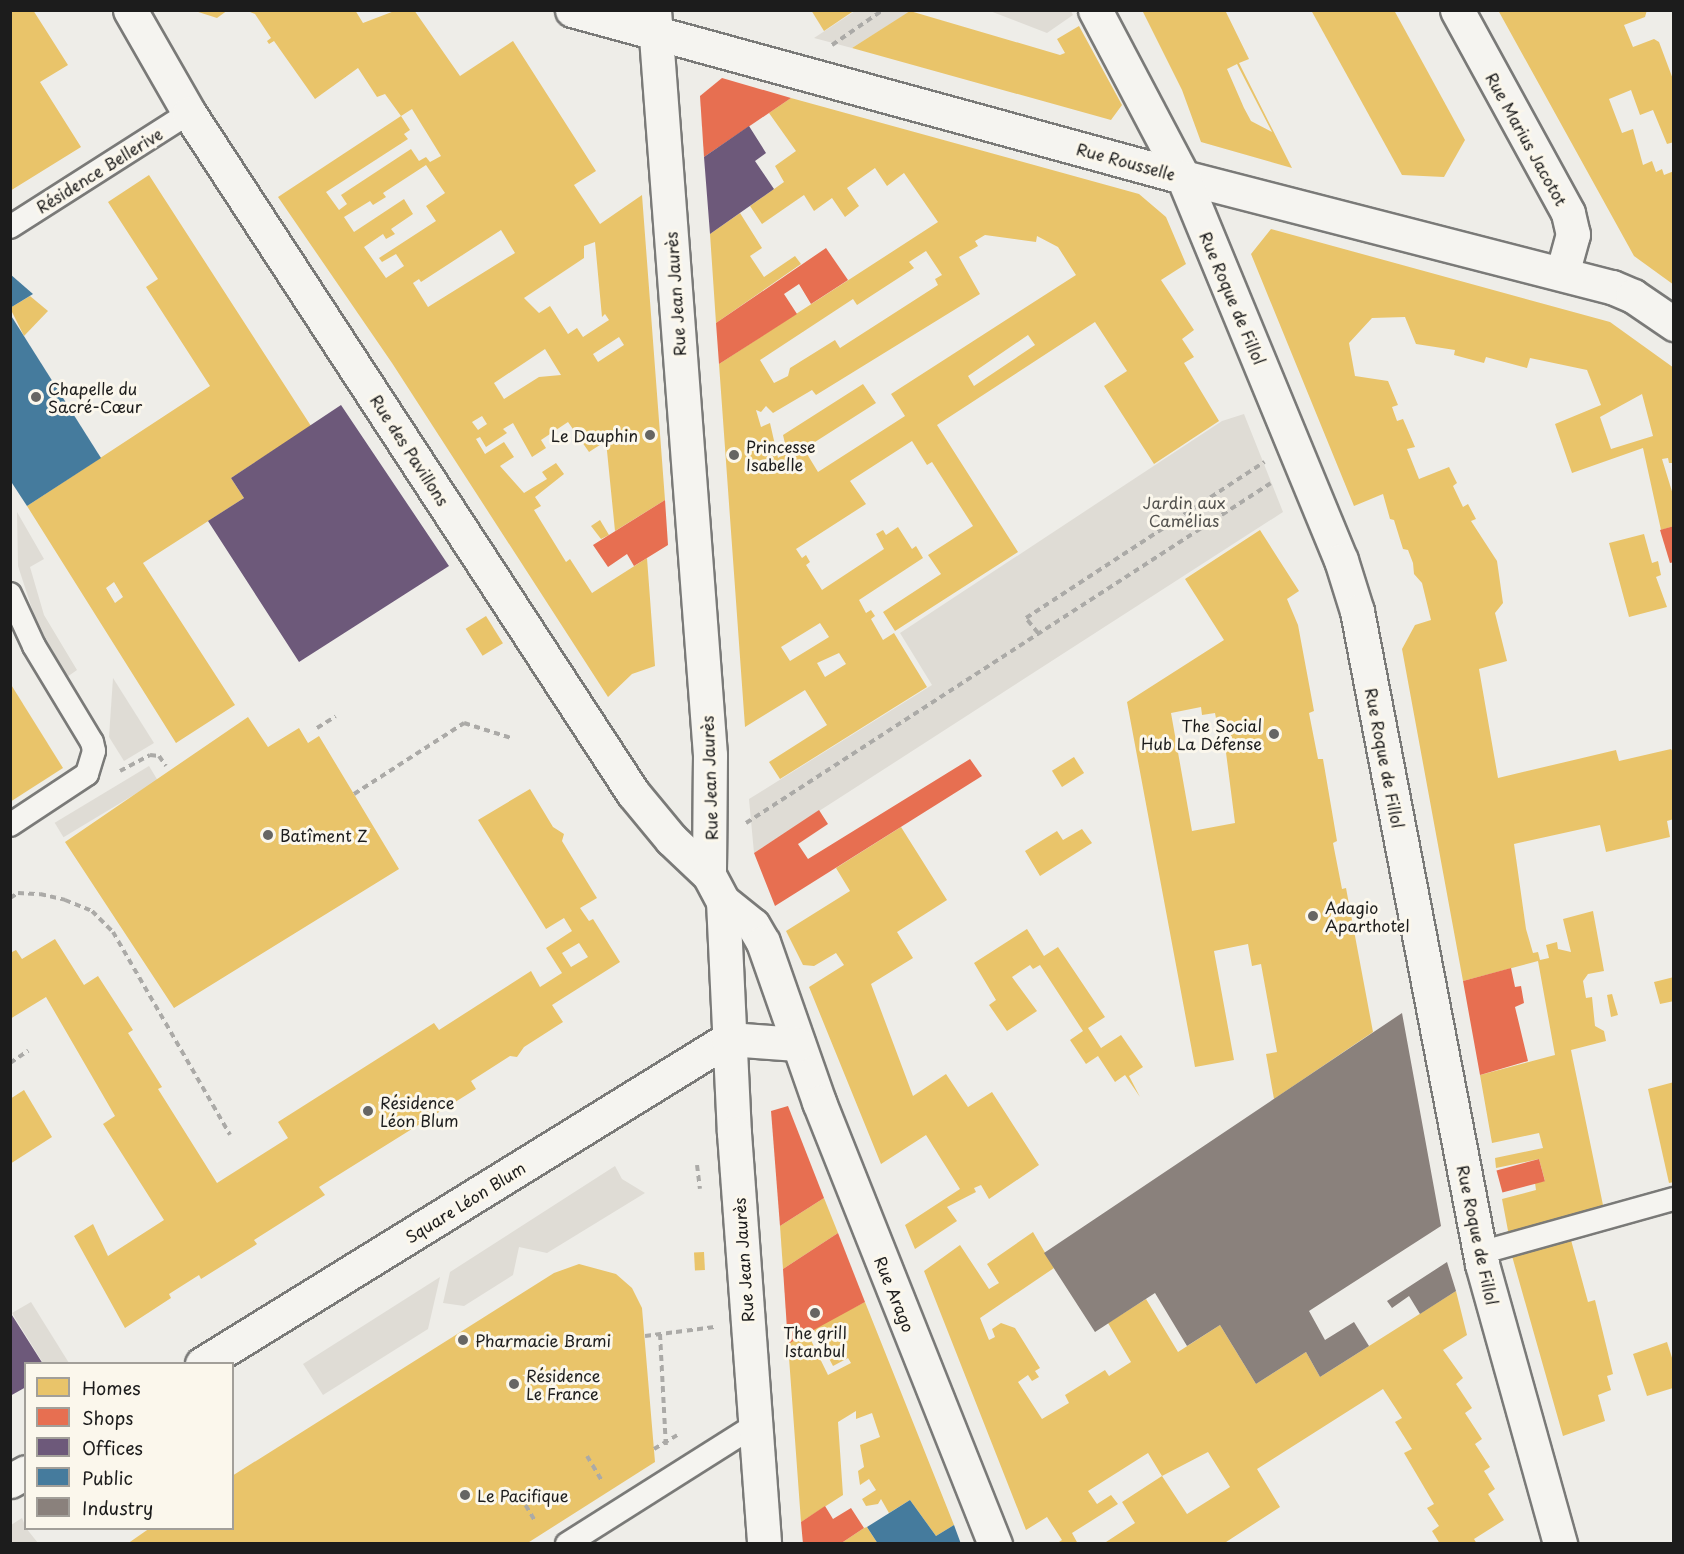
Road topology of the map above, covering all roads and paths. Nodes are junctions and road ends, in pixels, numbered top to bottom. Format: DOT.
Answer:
graph roads {
  1 [pos="130,10"];
  2 [pos="572,10"];
  3 [pos="883,10"];
  4 [pos="1095,10"];
  5 [pos="1457,10"];
  6 [pos="655,22"];
  7 [pos="814,74"];
  8 [pos="189,113"];
  9 [pos="1183,177"];
  10 [pos="10,227"];
  11 [pos="1562,274"];
  12 [pos="1674,324"];
  13 [pos="1293,468"];
  14 [pos="10,594"];
  15 [pos="1038,633"];
  16 [pos="336,716"];
  17 [pos="317,728"];
  18 [pos="511,738"];
  19 [pos="93,764"];
  20 [pos="166,766"];
  21 [pos="354,794"];
  22 [pos="10,825"];
  23 [pos="715,873"];
  24 [pos="10,898"];
  25 [pos="728,1039"];
  26 [pos="798,1044"];
  27 [pos="28,1051"];
  28 [pos="10,1063"];
  29 [pos="230,1135"];
  30 [pos="1674,1199"];
  31 [pos="1480,1253"];
  32 [pos="718,1327"];
  33 [pos="660,1334"];
  34 [pos="645,1336"];
  35 [pos="205,1362"];
  36 [pos="755,1425"];
  37 [pos="587,1456"];
  38 [pos="24,1473"];
  39 [pos="668,1480"];
  40 [pos="10,1481"];
  41 [pos="602,1481"];
  42 [pos="520,1496"];
  43 [pos="537,1523"];
  44 [pos="567,1544"];
  45 [pos="764,1544"];
  46 [pos="995,1544"];
  47 [pos="1560,1544"];
  1 -- 8 [label="street, Rue des Pavillons"];
  2 -- 6 [label="street, Rue Rousselle"];
  3 -- 7 [label="path"];
  4 -- 9 [label="street, Rue Roque de Fillol"];
  5 -- 11 [label="street, Rue Marius Jacotot"];
  6 -- 7 [label="street, Rue Rousselle"];
  6 -- 23 [label="street, Rue Jean Jaurès"];
  7 -- 9 [label="street, Rue Rousselle"];
  8 -- 10 [label="lane, Résidence Bellerive"];
  8 -- 23 [label="street, Rue des Pavillons"];
  9 -- 11 [label="street, Rue Rousselle"];
  9 -- 13 [label="street, Rue Roque de Fillol"];
  11 -- 12 [label="street, Rue Rousselle"];
  13 -- 15 [label="path"];
  13 -- 15 [label="path"];
  13 -- 31 [label="street, Rue Roque de Fillol"];
  14 -- 19 [label="lane"];
  15 -- 23 [label="path"];
  16 -- 17 [label="path"];
  18 -- 21 [label="path"];
  19 -- 20 [label="path"];
  19 -- 22 [label="lane"];
  23 -- 25 [label="street, Rue Jean Jaurès"];
  23 -- 26 [label="street, Rue Arago"];
  24 -- 29 [label="path"];
  25 -- 26 [label="street"];
  25 -- 35 [label="street, Square Léon Blum"];
  25 -- 36 [label="street, Rue Jean Jaurès"];
  26 -- 46 [label="street, Rue Arago"];
  27 -- 28 [label="path"];
  30 -- 31 [label="lane"];
  31 -- 47 [label="street, Rue Roque de Fillol"];
  32 -- 33 [label="path"];
  33 -- 34 [label="path"];
  33 -- 39 [label="path"];
  36 -- 39 [label="lane"];
  36 -- 45 [label="street, Rue Jean Jaurès"];
  37 -- 41 [label="path"];
  38 -- 40 [label="street"];
  39 -- 44 [label="lane"];
  42 -- 43 [label="path"];
}
